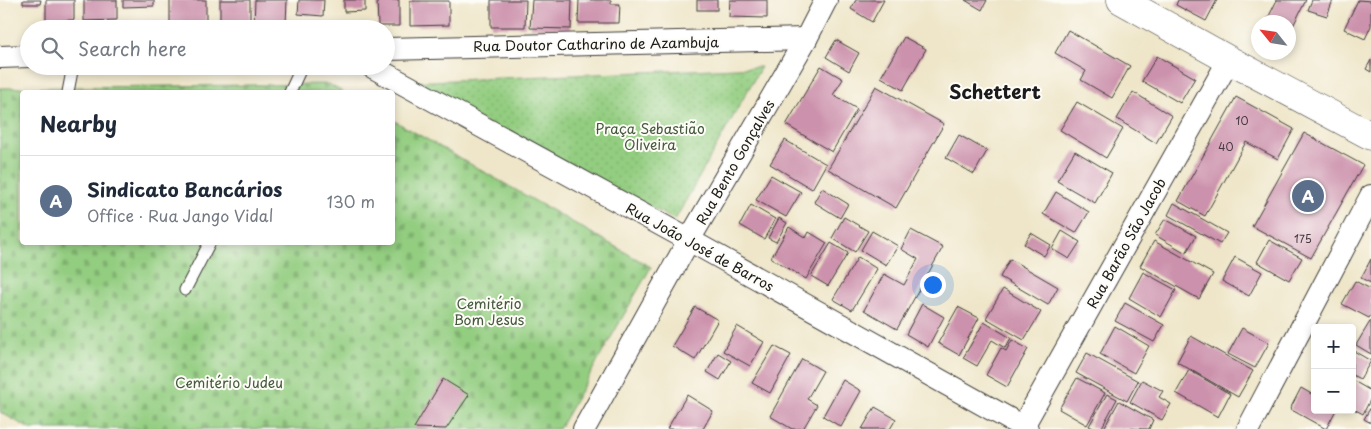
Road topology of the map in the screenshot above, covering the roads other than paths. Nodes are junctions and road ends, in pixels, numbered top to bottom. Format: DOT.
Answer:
graph roads {
  1 [pos="826,0"];
  2 [pos="1121,0"];
  3 [pos="806,39"];
  4 [pos="395,49"];
  5 [pos="20,56"];
  6 [pos="0,57"];
  7 [pos="1229,60"];
  8 [pos="71,75"];
  9 [pos="298,75"];
  10 [pos="387,75"];
  11 [pos="68,90"];
  12 [pos="291,90"];
  13 [pos="1371,136"];
  14 [pos="1371,196"];
  15 [pos="689,240"];
  16 [pos="208,245"];
  17 [pos="185,290"];
  18 [pos="1025,428"];
  19 [pos="584,429"];
  20 [pos="1248,429"];
  1 -- 3 [label="street, Rua Bento Gonçalves"];
  2 -- 7 [label="street"];
  3 -- 4 [label="street, Rua Doutor Catharino de Azambuja"];
  3 -- 15 [label="street, Rua Bento Gonçalves"];
  5 -- 6 [label="street"];
  7 -- 13 [label="street"];
  7 -- 18 [label="street, Rua Barão São Jacob"];
  8 -- 11 [label="lane"];
  9 -- 12 [label="lane"];
  10 -- 15 [label="street, Rua João José de Barros"];
  14 -- 20 [label="street"];
  15 -- 18 [label="street, Rua João José de Barros"];
  15 -- 19 [label="street, Rua Bento Gonçalves"];
  16 -- 17 [label="lane"];
}
